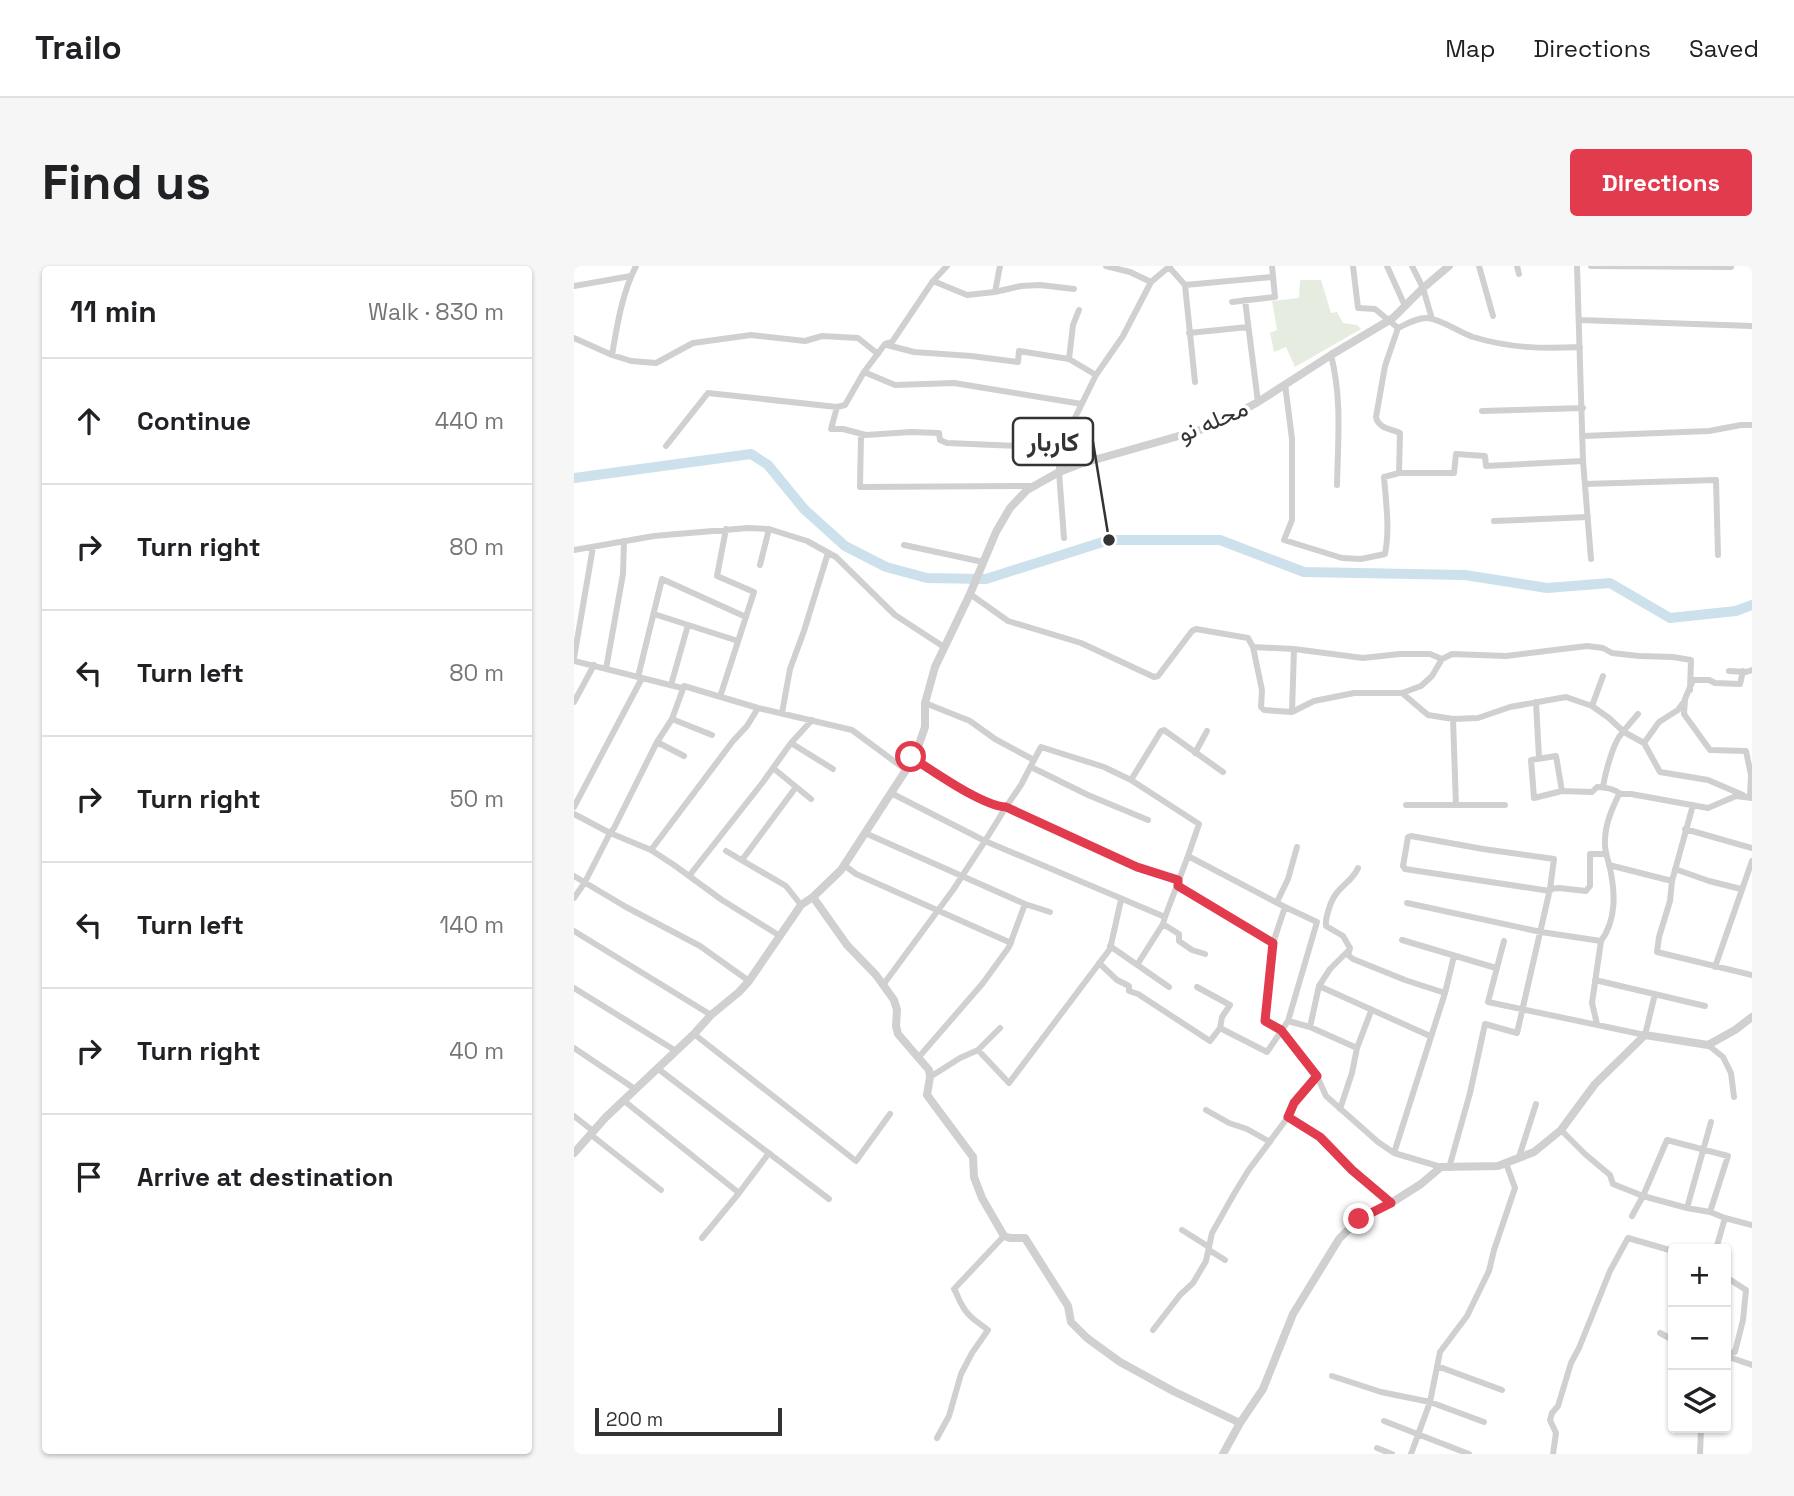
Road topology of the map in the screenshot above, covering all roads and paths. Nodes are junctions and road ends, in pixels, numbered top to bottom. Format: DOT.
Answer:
graph roads {
  1 [pos="636,266"];
  2 [pos="947,266"];
  3 [pos="1000,266"];
  4 [pos="1106,266"];
  5 [pos="1169,266"];
  6 [pos="1272,266"];
  7 [pos="1353,266"];
  8 [pos="1387,266"];
  9 [pos="1412,266"];
  10 [pos="1449,266"];
  11 [pos="1479,266"];
  12 [pos="1517,266"];
  13 [pos="1577,266"];
  14 [pos="1591,266"];
  15 [pos="1731,267"];
  16 [pos="1520,274"];
  17 [pos="631,276"];
  18 [pos="1273,277"];
  19 [pos="933,281"];
  20 [pos="1151,282"];
  21 [pos="1185,285"];
  22 [pos="574,286"];
  23 [pos="1423,288"];
  24 [pos="1074,289"];
  25 [pos="995,292"];
  26 [pos="1245,300"];
  27 [pos="1232,302"];
  28 [pos="1405,306"];
  29 [pos="1079,310"];
  30 [pos="1493,316"];
  31 [pos="1432,319"];
  32 [pos="1579,320"];
  33 [pos="1389,321"];
  34 [pos="1752,326"];
  35 [pos="1248,327"];
  36 [pos="1398,328"];
  37 [pos="1189,332"];
  38 [pos="574,338"];
  39 [pos="885,344"];
  40 [pos="1580,347"];
  41 [pos="878,354"];
  42 [pos="612,355"];
  43 [pos="1331,355"];
  44 [pos="1069,359"];
  45 [pos="864,372"];
  46 [pos="1096,375"];
  47 [pos="1195,382"];
  48 [pos="1285,384"];
  49 [pos="1258,402"];
  50 [pos="1082,404"];
  51 [pos="838,407"];
  52 [pos="1583,408"];
  53 [pos="1482,411"];
  54 [pos="1752,425"];
  55 [pos="860,435"];
  56 [pos="1583,436"];
  57 [pos="1059,443"];
  58 [pos="666,446"];
  59 [pos="1583,461"];
  60 [pos="1059,472"];
  61 [pos="1399,473"];
  62 [pos="1585,484"];
  63 [pos="1337,485"];
  64 [pos="1035,486"];
  65 [pos="1588,517"];
  66 [pos="1494,521"];
  67 [pos="726,529"];
  68 [pos="769,529"];
  69 [pos="1064,538"];
  70 [pos="624,541"];
  71 [pos="904,545"];
  72 [pos="593,547"];
  73 [pos="574,550"];
  74 [pos="828,553"];
  75 [pos="1718,555"];
  76 [pos="1591,559"];
  77 [pos="983,562"];
  78 [pos="760,565"];
  79 [pos="971,593"];
  80 [pos="654,614"];
  81 [pos="746,617"];
  82 [pos="688,625"];
  83 [pos="738,640"];
  84 [pos="944,647"];
  85 [pos="1253,647"];
  86 [pos="1294,649"];
  87 [pos="1441,659"];
  88 [pos="574,660"];
  89 [pos="594,665"];
  90 [pos="606,669"];
  91 [pos="1729,670"];
  92 [pos="1752,670"];
  93 [pos="1743,671"];
  94 [pos="1603,677"];
  95 [pos="640,678"];
  96 [pos="670,685"];
  97 [pos="684,686"];
  98 [pos="1690,690"];
  99 [pos="1402,693"];
  100 [pos="720,697"];
  101 [pos="1685,699"];
  102 [pos="574,702"];
  103 [pos="1536,702"];
  104 [pos="925,703"];
  105 [pos="1592,706"];
  106 [pos="758,708"];
  107 [pos="1292,712"];
  108 [pos="782,713"];
  109 [pos="1637,714"];
  110 [pos="671,719"];
  111 [pos="1453,719"];
  112 [pos="812,720"];
  113 [pos="1207,731"];
  114 [pos="1623,732"];
  115 [pos="712,734"];
  116 [pos="657,741"];
  117 [pos="791,743"];
  118 [pos="1644,743"];
  119 [pos="1195,753"];
  120 [pos="684,756"];
  121 [pos="911,757"];
  122 [pos="1539,758"];
  123 [pos="1032,764"];
  124 [pos="774,768"];
  125 [pos="833,769"];
  126 [pos="906,770"];
  127 [pos="1223,772"];
  128 [pos="1131,780"];
  129 [pos="796,787"];
  130 [pos="1603,787"];
  131 [pos="1562,791"];
  132 [pos="891,793"];
  133 [pos="1621,794"];
  134 [pos="1751,796"];
  135 [pos="811,799"];
  136 [pos="1406,805"];
  137 [pos="1456,805"];
  138 [pos="1505,805"];
  139 [pos="1693,805"];
  140 [pos="574,807"];
  141 [pos="1006,807"];
  142 [pos="574,814"];
  143 [pos="1148,820"];
  144 [pos="1685,829"];
  145 [pos="610,833"];
  146 [pos="865,833"];
  147 [pos="985,841"];
  148 [pos="1297,847"];
  149 [pos="1752,848"];
  150 [pos="651,850"];
  151 [pos="726,851"];
  152 [pos="1606,854"];
  153 [pos="1188,856"];
  154 [pos="742,860"];
  155 [pos="1752,862"];
  156 [pos="844,865"];
  157 [pos="1609,865"];
  158 [pos="1358,868"];
  159 [pos="1675,869"];
  160 [pos="963,875"];
  161 [pos="574,876"];
  162 [pos="689,876"];
  163 [pos="585,881"];
  164 [pos="1672,881"];
  165 [pos="1178,883"];
  166 [pos="1741,889"];
  167 [pos="1550,890"];
  168 [pos="813,897"];
  169 [pos="574,898"];
  170 [pos="1121,900"];
  171 [pos="1277,902"];
  172 [pos="1407,902"];
  173 [pos="1025,904"];
  174 [pos="801,905"];
  175 [pos="1285,907"];
  176 [pos="938,910"];
  177 [pos="1050,912"];
  178 [pos="1164,921"];
  179 [pos="574,931"];
  180 [pos="1541,932"];
  181 [pos="780,936"];
  182 [pos="1402,940"];
  183 [pos="1601,940"];
  184 [pos="1504,941"];
  185 [pos="1011,943"];
  186 [pos="1273,943"];
  187 [pos="1110,946"];
  188 [pos="1350,948"];
  189 [pos="1205,954"];
  190 [pos="1454,956"];
  191 [pos="1099,963"];
  192 [pos="1137,965"];
  193 [pos="1714,967"];
  194 [pos="1496,968"];
  195 [pos="1752,975"];
  196 [pos="1595,980"];
  197 [pos="749,981"];
  198 [pos="883,985"];
  199 [pos="1319,986"];
  200 [pos="1169,987"];
  201 [pos="1198,987"];
  202 [pos="574,988"];
  203 [pos="1445,993"];
  204 [pos="1655,994"];
  205 [pos="1705,1006"];
  206 [pos="1522,1010"];
  207 [pos="1371,1011"];
  208 [pos="711,1015"];
  209 [pos="1752,1017"];
  210 [pos="1288,1021"];
  211 [pos="1597,1024"];
  212 [pos="1310,1027"];
  213 [pos="1000,1028"];
  214 [pos="1220,1028"];
  215 [pos="1281,1030"];
  216 [pos="694,1034"];
  217 [pos="1645,1035"];
  218 [pos="1430,1036"];
  219 [pos="1708,1045"];
  220 [pos="574,1048"];
  221 [pos="1357,1048"];
  222 [pos="978,1050"];
  223 [pos="676,1051"];
  224 [pos="918,1058"];
  225 [pos="657,1068"];
  226 [pos="1317,1076"];
  227 [pos="930,1077"];
  228 [pos="635,1089"];
  229 [pos="1734,1097"];
  230 [pos="624,1100"];
  231 [pos="1536,1104"];
  232 [pos="1340,1109"];
  233 [pos="1206,1110"];
  234 [pos="890,1114"];
  235 [pos="574,1116"];
  236 [pos="1288,1117"];
  237 [pos="1710,1122"];
  238 [pos="1561,1130"];
  239 [pos="592,1132"];
  240 [pos="1270,1142"];
  241 [pos="1704,1149"];
  242 [pos="574,1153"];
  243 [pos="769,1153"];
  244 [pos="1394,1153"];
  245 [pos="1519,1157"];
  246 [pos="1506,1163"];
  247 [pos="1445,1168"];
  248 [pos="661,1190"];
  249 [pos="739,1193"];
  250 [pos="1643,1196"];
  251 [pos="829,1199"];
  252 [pos="1391,1203"];
  253 [pos="1687,1208"];
  254 [pos="1710,1212"];
  255 [pos="1632,1216"];
  256 [pos="1725,1218"];
  257 [pos="1752,1225"];
  258 [pos="1182,1230"];
  259 [pos="1004,1236"];
  260 [pos="702,1238"];
  261 [pos="1717,1244"];
  262 [pos="1209,1249"];
  263 [pos="1668,1250"];
  264 [pos="1225,1259"];
  265 [pos="1731,1280"];
  266 [pos="1749,1291"];
  267 [pos="1153,1330"];
  268 [pos="1660,1333"];
  269 [pos="1668,1337"];
  270 [pos="1731,1353"];
  271 [pos="1731,1357"];
  272 [pos="1752,1365"];
  273 [pos="1437,1366"];
  274 [pos="1332,1376"];
  275 [pos="1502,1390"];
  276 [pos="1430,1402"];
  277 [pos="1384,1421"];
  278 [pos="1484,1422"];
  279 [pos="1240,1423"];
  280 [pos="1701,1433"];
  281 [pos="1418,1435"];
  282 [pos="937,1438"];
  283 [pos="1377,1448"];
  284 [pos="1223,1454"];
  285 [pos="1392,1454"];
  286 [pos="1411,1454"];
  287 [pos="1469,1454"];
  288 [pos="1553,1454"];
  289 [pos="1700,1454"];
  1 -- 17 [label="street"];
  2 -- 19 [label="street"];
  3 -- 25 [label="street"];
  4 -- 20 [label="street"];
  5 -- 20 [label="street"];
  5 -- 21 [label="street"];
  6 -- 18 [label="street"];
  7 -- 33 [label="street"];
  8 -- 28 [label="street"];
  9 -- 23 [label="street"];
  10 -- 23 [label="street, محله نو"];
  11 -- 30 [label="street"];
  12 -- 16 [label="street"];
  13 -- 32 [label="street"];
  14 -- 15 [label="street"];
  17 -- 22 [label="street"];
  17 -- 42 [label="street"];
  18 -- 21 [label="street"];
  18 -- 26 [label="street"];
  19 -- 25 [label="street"];
  19 -- 39 [label="street"];
  20 -- 46 [label="street"];
  21 -- 37 [label="street"];
  23 -- 28 [label="street, محله نو"];
  23 -- 31 [label="street"];
  24 -- 25 [label="street"];
  26 -- 27 [label="street"];
  26 -- 35 [label="street"];
  28 -- 33 [label="street, محله نو"];
  29 -- 44 [label="street"];
  31 -- 36 [label="street"];
  31 -- 40 [label="street"];
  32 -- 34 [label="street"];
  32 -- 40 [label="street"];
  33 -- 36 [label="street"];
  33 -- 43 [label="street, محله نو"];
  35 -- 37 [label="street"];
  35 -- 49 [label="street"];
  36 -- 61 [label="street"];
  37 -- 47 [label="street"];
  38 -- 42 [label="street"];
  39 -- 41 [label="street"];
  39 -- 44 [label="street"];
  40 -- 52 [label="street"];
  41 -- 42 [label="street"];
  41 -- 45 [label="street"];
  43 -- 48 [label="street, محله نو"];
  43 -- 63 [label="street"];
  44 -- 46 [label="street"];
  45 -- 50 [label="street"];
  45 -- 51 [label="street"];
  46 -- 50 [label="street"];
  48 -- 49 [label="street, محله نو"];
  48 -- 61 [label="street"];
  49 -- 60 [label="street, محله نو"];
  50 -- 57 [label="street"];
  51 -- 55 [label="street"];
  51 -- 58 [label="street"];
  52 -- 53 [label="street"];
  52 -- 56 [label="street"];
  54 -- 56 [label="street"];
  55 -- 57 [label="street"];
  55 -- 64 [label="street"];
  56 -- 59 [label="street"];
  57 -- 60 [label="street"];
  59 -- 61 [label="street"];
  59 -- 62 [label="street"];
  60 -- 64 [label="street, محله نو"];
  60 -- 69 [label="street"];
  62 -- 65 [label="street"];
  62 -- 75 [label="street"];
  64 -- 77 [label="street, محله نو"];
  65 -- 66 [label="street"];
  65 -- 76 [label="street"];
  67 -- 68 [label="street"];
  67 -- 70 [label="street"];
  67 -- 81 [label="street"];
  68 -- 74 [label="street"];
  68 -- 78 [label="street"];
  70 -- 72 [label="street"];
  70 -- 90 [label="street"];
  71 -- 77 [label="street"];
  72 -- 73 [label="street"];
  72 -- 88 [label="street"];
  74 -- 84 [label="street"];
  74 -- 108 [label="street"];
  77 -- 79 [label="street, محله نو"];
  79 -- 84 [label="street, محله نو"];
  79 -- 85 [label="street"];
  80 -- 81 [label="street"];
  80 -- 82 [label="street"];
  80 -- 95 [label="street"];
  81 -- 83 [label="street"];
  82 -- 83 [label="street"];
  82 -- 96 [label="street"];
  83 -- 100 [label="street"];
  84 -- 104 [label="street, محله نو"];
  85 -- 86 [label="street"];
  85 -- 107 [label="street"];
  86 -- 87 [label="street"];
  86 -- 107 [label="street"];
  87 -- 98 [label="street"];
  87 -- 99 [label="street"];
  88 -- 89 [label="street"];
  89 -- 90 [label="street"];
  89 -- 102 [label="street"];
  90 -- 95 [label="street"];
  91 -- 93 [label="street"];
  92 -- 93 [label="street"];
  93 -- 98 [label="street"];
  94 -- 105 [label="street"];
  95 -- 96 [label="street"];
  95 -- 140 [label="street"];
  96 -- 97 [label="street"];
  97 -- 100 [label="street"];
  97 -- 110 [label="street"];
  98 -- 101 [label="street"];
  99 -- 107 [label="street"];
  99 -- 111 [label="street"];
  100 -- 106 [label="street"];
  101 -- 118 [label="street"];
  101 -- 134 [label="street"];
  103 -- 105 [label="street"];
  103 -- 111 [label="street"];
  103 -- 122 [label="street"];
  104 -- 121 [label="street, محله نو"];
  104 -- 123 [label="street"];
  105 -- 114 [label="street"];
  106 -- 108 [label="street"];
  106 -- 150 [label="street"];
  108 -- 112 [label="street"];
  109 -- 114 [label="street"];
  110 -- 115 [label="street"];
  110 -- 116 [label="street"];
  111 -- 137 [label="street"];
  112 -- 117 [label="street"];
  112 -- 126 [label="street"];
  113 -- 119 [label="street"];
  114 -- 118 [label="street"];
  114 -- 130 [label="street"];
  116 -- 120 [label="street"];
  116 -- 145 [label="street"];
  117 -- 124 [label="street"];
  117 -- 125 [label="street"];
  118 -- 134 [label="street"];
  119 -- 127 [label="street"];
  119 -- 128 [label="street"];
  121 -- 126 [label="street, محله نو"];
  121 -- 141 [label="street"];
  122 -- 131 [label="street"];
  122 -- 131 [label="street"];
  123 -- 128 [label="street"];
  123 -- 141 [label="street"];
  123 -- 143 [label="street"];
  124 -- 129 [label="street"];
  124 -- 162 [label="street"];
  126 -- 132 [label="street, محله نو"];
  128 -- 153 [label="street"];
  129 -- 135 [label="street"];
  129 -- 154 [label="street"];
  130 -- 131 [label="street"];
  130 -- 133 [label="street"];
  132 -- 146 [label="street, محله نو"];
  132 -- 147 [label="street"];
  133 -- 139 [label="street"];
  133 -- 152 [label="street"];
  134 -- 139 [label="street"];
  136 -- 137 [label="street"];
  137 -- 138 [label="street"];
  139 -- 144 [label="street"];
  141 -- 147 [label="street"];
  141 -- 165 [label="street"];
  142 -- 145 [label="street"];
  144 -- 149 [label="street"];
  144 -- 159 [label="street"];
  145 -- 150 [label="street"];
  145 -- 163 [label="street"];
  146 -- 156 [label="street, محله نو"];
  146 -- 160 [label="street"];
  147 -- 160 [label="street"];
  147 -- 170 [label="street"];
  148 -- 171 [label="street"];
  150 -- 162 [label="street"];
  151 -- 154 [label="street"];
  152 -- 157 [label="street"];
  152 -- 167 [label="street"];
  153 -- 165 [label="street"];
  153 -- 171 [label="street"];
  154 -- 174 [label="street"];
  155 -- 166 [label="street"];
  156 -- 168 [label="street, محله نو"];
  156 -- 176 [label="street"];
  157 -- 164 [label="street"];
  157 -- 183 [label="street"];
  158 -- 188 [label="street"];
  159 -- 164 [label="street"];
  159 -- 166 [label="street"];
  160 -- 173 [label="street"];
  160 -- 176 [label="street"];
  161 -- 163 [label="street"];
  162 -- 181 [label="street"];
  163 -- 169 [label="street"];
  163 -- 197 [label="street"];
  164 -- 193 [label="street"];
  165 -- 178 [label="street"];
  165 -- 186 [label="street"];
  166 -- 193 [label="street"];
  167 -- 167 [label="street"];
  167 -- 180 [label="street"];
  168 -- 174 [label="street, محله نو"];
  168 -- 198 [label="street"];
  170 -- 178 [label="street"];
  170 -- 187 [label="street"];
  171 -- 175 [label="street"];
  172 -- 180 [label="street"];
  173 -- 177 [label="street"];
  173 -- 185 [label="street"];
  174 -- 181 [label="street"];
  175 -- 186 [label="street"];
  175 -- 210 [label="street"];
  176 -- 185 [label="street"];
  176 -- 198 [label="street"];
  178 -- 189 [label="street"];
  178 -- 192 [label="street"];
  179 -- 208 [label="street"];
  180 -- 183 [label="street"];
  180 -- 206 [label="street"];
  181 -- 197 [label="street"];
  182 -- 190 [label="street"];
  183 -- 196 [label="street"];
  184 -- 194 [label="street"];
  185 -- 224 [label="street"];
  186 -- 215 [label="street"];
  187 -- 191 [label="street"];
  187 -- 192 [label="street"];
  188 -- 199 [label="street"];
  188 -- 203 [label="street"];
  190 -- 194 [label="street"];
  190 -- 203 [label="street"];
  191 -- 214 [label="street"];
  191 -- 222 [label="street"];
  192 -- 200 [label="street"];
  193 -- 195 [label="street"];
  194 -- 206 [label="street"];
  196 -- 204 [label="street"];
  196 -- 211 [label="street"];
  197 -- 208 [label="street"];
  198 -- 224 [label="street"];
  199 -- 207 [label="street"];
  199 -- 212 [label="street"];
  201 -- 214 [label="street"];
  202 -- 223 [label="street"];
  203 -- 218 [label="street"];
  204 -- 205 [label="street"];
  204 -- 217 [label="street"];
  206 -- 211 [label="street"];
  206 -- 247 [label="street"];
  207 -- 218 [label="street"];
  207 -- 221 [label="street"];
  208 -- 216 [label="street"];
  209 -- 219 [label="street"];
  210 -- 212 [label="street"];
  210 -- 215 [label="street"];
  211 -- 217 [label="street"];
  212 -- 221 [label="street"];
  213 -- 222 [label="street"];
  214 -- 215 [label="street"];
  215 -- 226 [label="street"];
  216 -- 223 [label="street"];
  216 -- 234 [label="street"];
  217 -- 219 [label="street"];
  217 -- 238 [label="street"];
  218 -- 244 [label="street"];
  219 -- 229 [label="street"];
  220 -- 228 [label="street"];
  221 -- 232 [label="street"];
  222 -- 227 [label="street"];
  223 -- 225 [label="street"];
  224 -- 227 [label="street"];
  225 -- 228 [label="street"];
  225 -- 243 [label="street"];
  226 -- 232 [label="street"];
  226 -- 236 [label="street"];
  227 -- 259 [label="street"];
  228 -- 230 [label="street"];
  230 -- 239 [label="street"];
  230 -- 249 [label="street"];
  231 -- 245 [label="street"];
  232 -- 244 [label="street"];
  233 -- 240 [label="street"];
  235 -- 239 [label="street"];
  236 -- 240 [label="street"];
  236 -- 252 [label="street"];
  237 -- 241 [label="street"];
  238 -- 245 [label="street"];
  238 -- 250 [label="street"];
  239 -- 242 [label="street"];
  239 -- 248 [label="street"];
  240 -- 262 [label="street"];
  241 -- 250 [label="street"];
  241 -- 253 [label="street"];
  241 -- 254 [label="street"];
  243 -- 249 [label="street"];
  243 -- 251 [label="street"];
  244 -- 247 [label="street"];
  245 -- 246 [label="street"];
  246 -- 247 [label="street"];
  246 -- 273 [label="street"];
  247 -- 252 [label="street"];
  249 -- 260 [label="street"];
  250 -- 253 [label="street"];
  250 -- 255 [label="street"];
  252 -- 279 [label="street"];
  253 -- 254 [label="street"];
  254 -- 256 [label="street"];
  256 -- 257 [label="street"];
  256 -- 261 [label="street"];
  258 -- 262 [label="street"];
  259 -- 279 [label="street"];
  259 -- 282 [label="street"];
  262 -- 264 [label="street"];
  262 -- 267 [label="street"];
  263 -- 288 [label="street"];
  265 -- 266 [label="street"];
  266 -- 270 [label="street"];
  268 -- 269 [label="street"];
  271 -- 272 [label="street"];
  273 -- 275 [label="street"];
  273 -- 276 [label="street"];
  274 -- 276 [label="street"];
  276 -- 278 [label="street"];
  276 -- 281 [label="street"];
  277 -- 281 [label="street"];
  279 -- 284 [label="street"];
  280 -- 289 [label="street"];
  281 -- 286 [label="street"];
  281 -- 287 [label="street"];
  283 -- 285 [label="street"];
}
